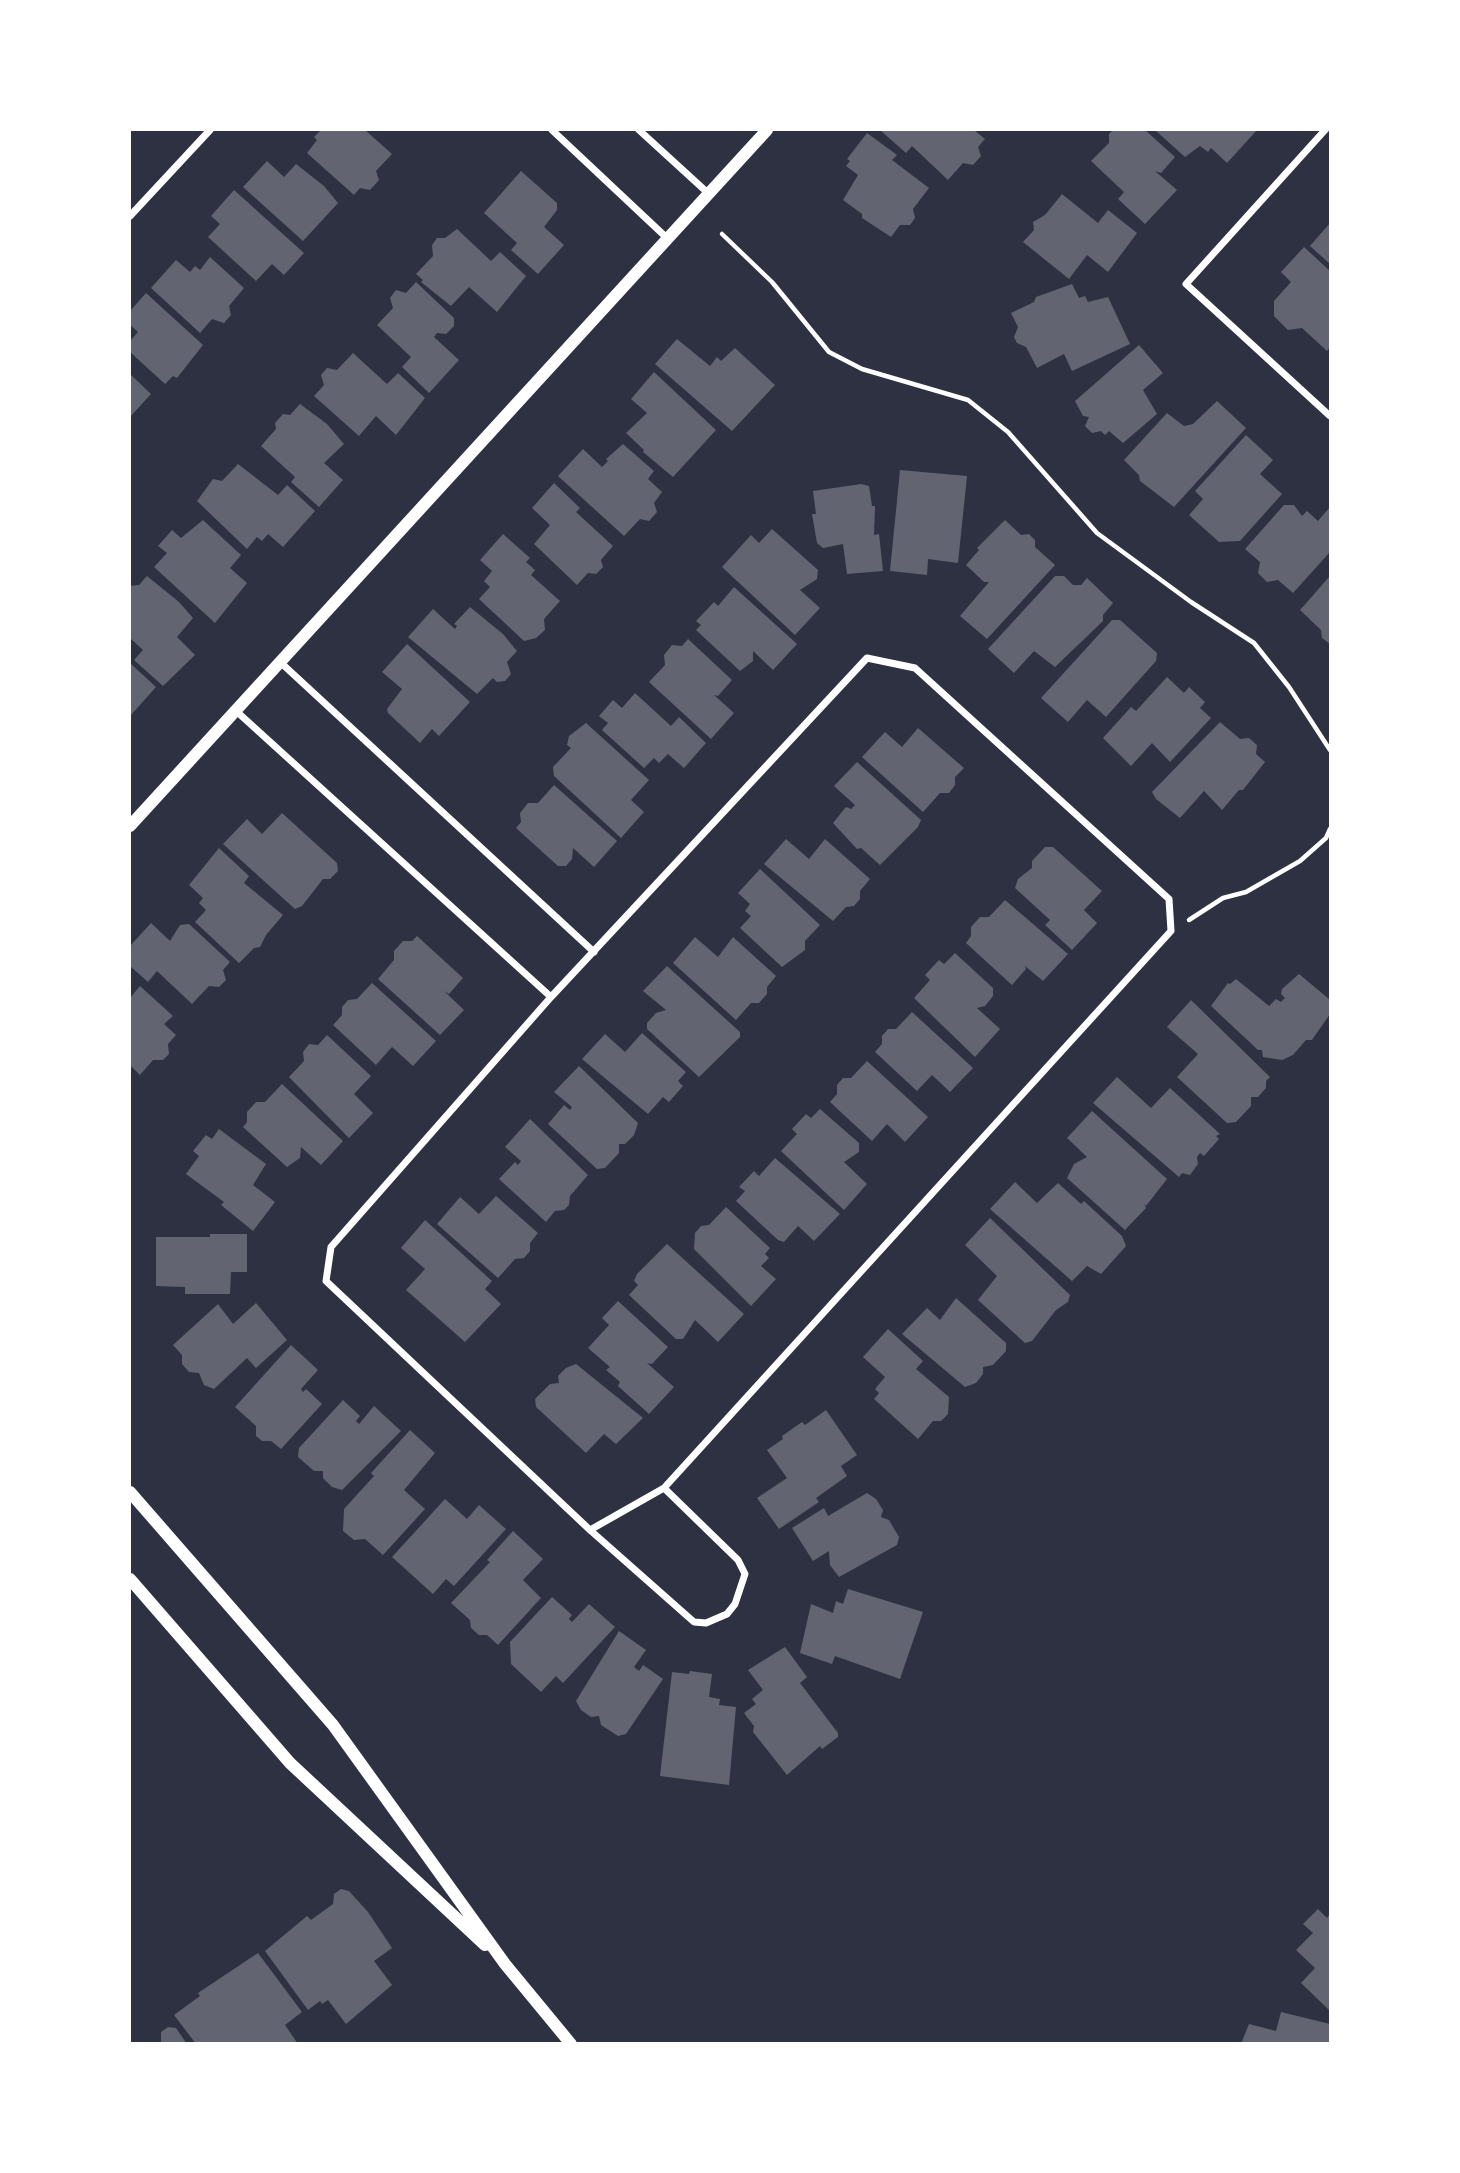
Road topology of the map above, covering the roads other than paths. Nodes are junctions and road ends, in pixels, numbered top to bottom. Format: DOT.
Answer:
graph roads {
  1 [pos="210,130"];
  2 [pos="552,130"];
  3 [pos="639,130"];
  4 [pos="767,130"];
  5 [pos="1325,130"];
  6 [pos="709,194"];
  7 [pos="130,216"];
  8 [pos="668,239"];
  9 [pos="1331,416"];
  10 [pos="279,661"];
  11 [pos="235,710"];
  12 [pos="130,826"];
  13 [pos="594,952"];
  14 [pos="551,997"];
  15 [pos="664,1488"];
  16 [pos="130,1492"];
  17 [pos="590,1530"];
  18 [pos="130,1579"];
  19 [pos="505,1964"];
  20 [pos="571,2043"];
  1 -- 7 [label="street"];
  2 -- 8 [label="street"];
  3 -- 6 [label="street"];
  4 -- 6 [label="street"];
  5 -- 9 [label="street"];
  6 -- 8 [label="street"];
  8 -- 10 [label="street"];
  10 -- 11 [label="street"];
  10 -- 13 [label="street"];
  11 -- 12 [label="street"];
  11 -- 14 [label="street"];
  13 -- 14 [label="street"];
  13 -- 15 [label="street"];
  14 -- 17 [label="street"];
  15 -- 17 [label="street"];
  15 -- 17 [label="street"];
  16 -- 19 [label="street"];
  18 -- 19 [label="street"];
  19 -- 20 [label="street"];
}
